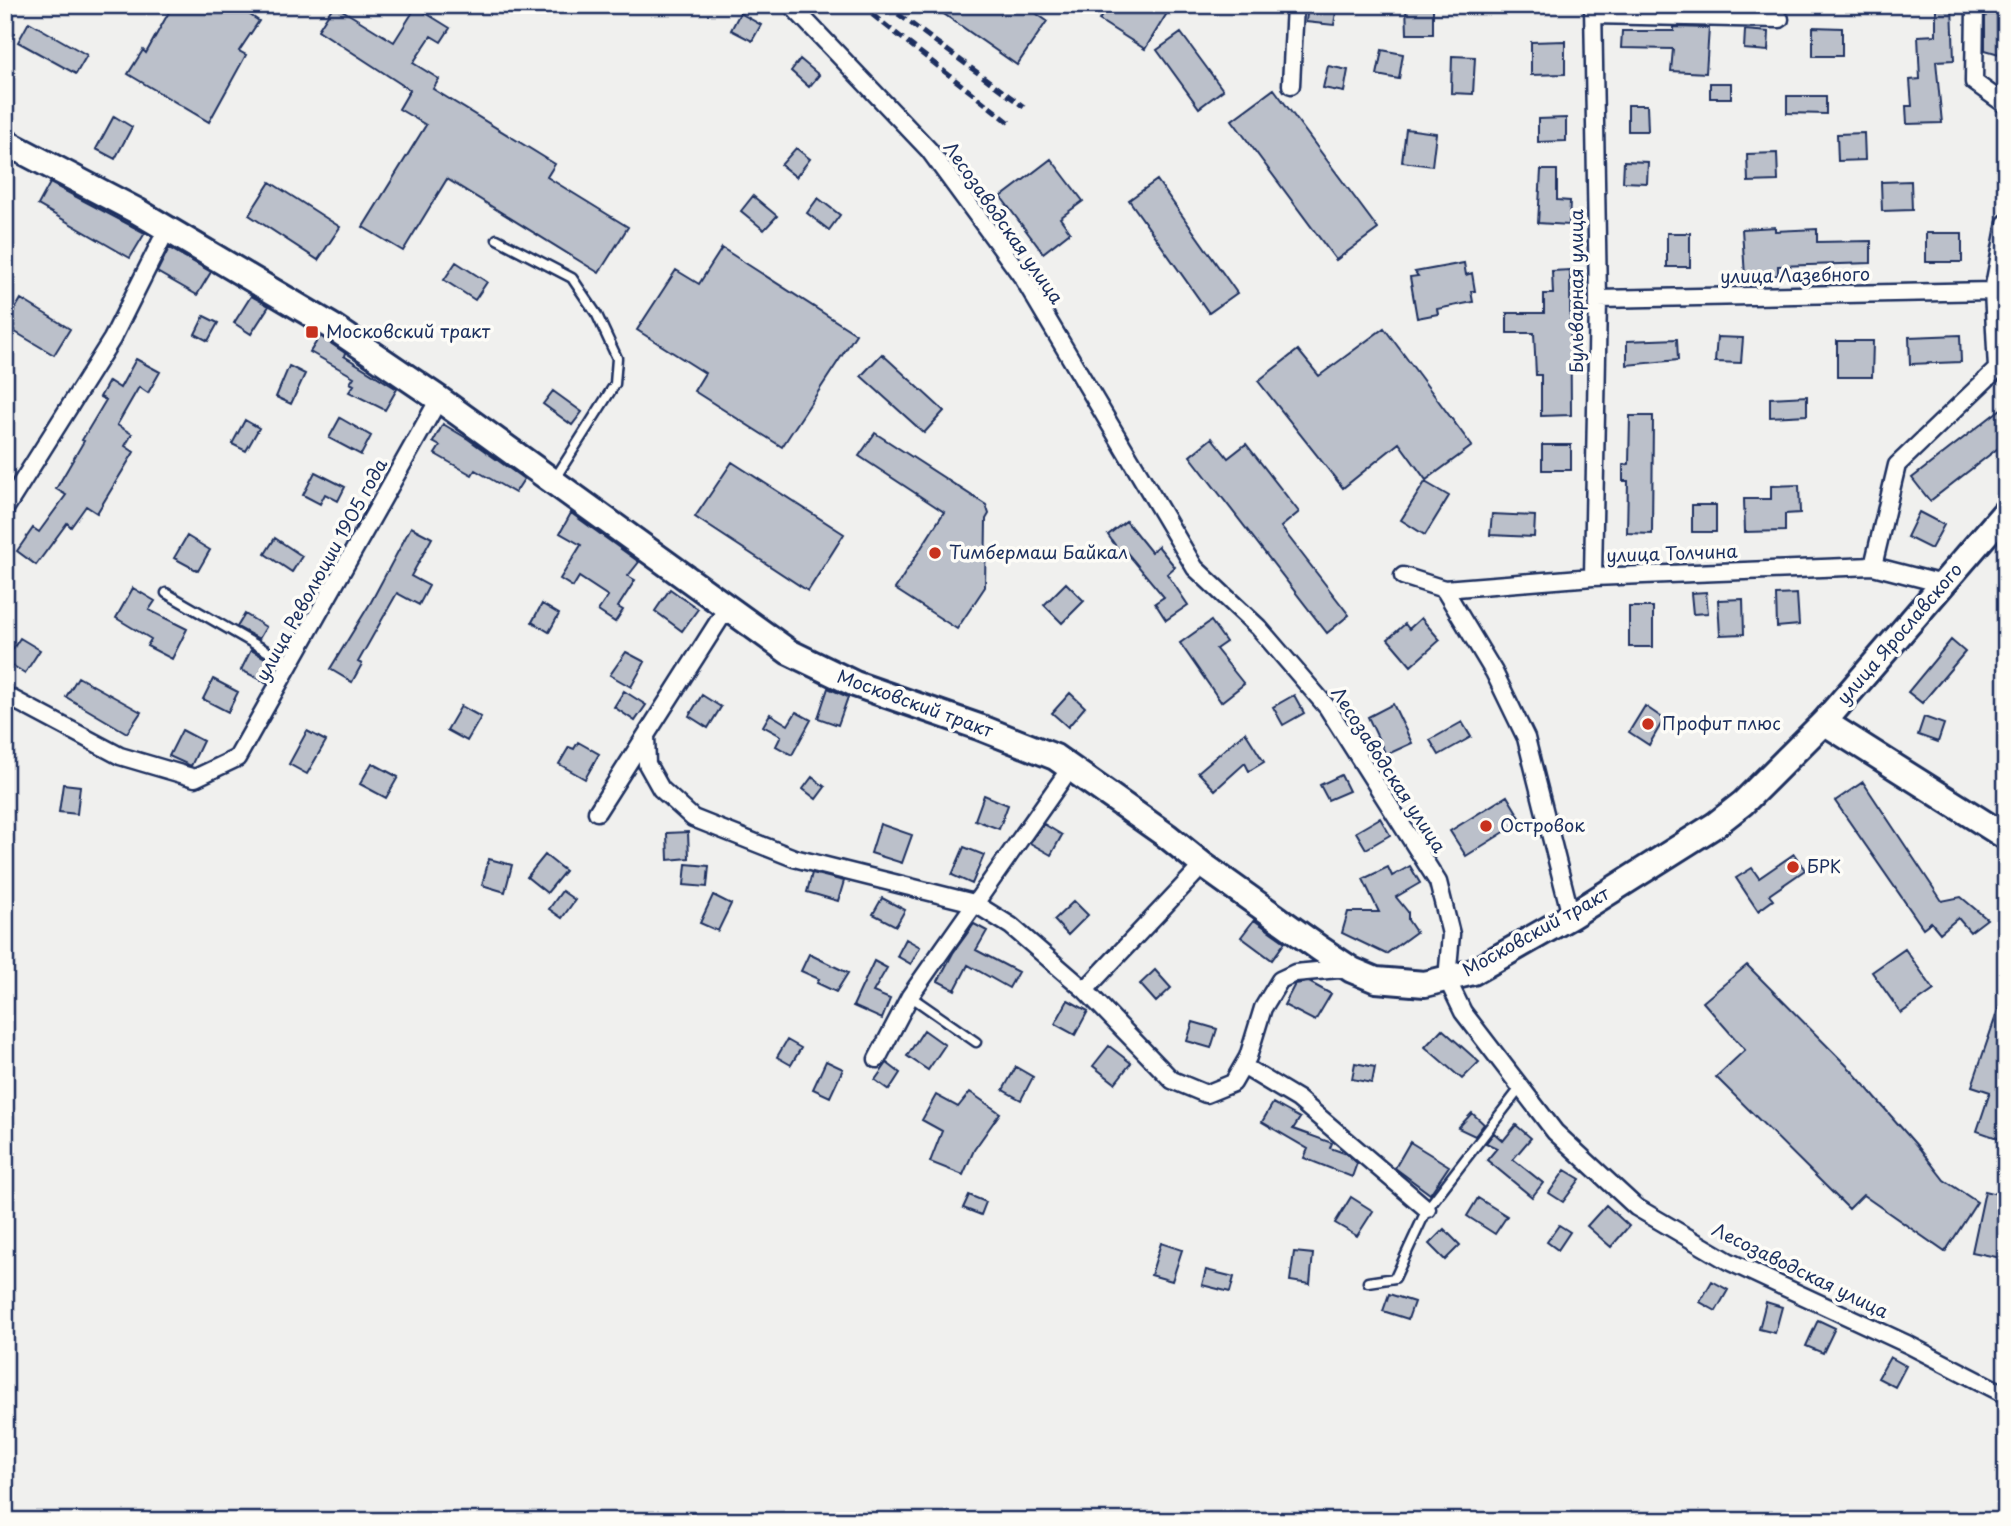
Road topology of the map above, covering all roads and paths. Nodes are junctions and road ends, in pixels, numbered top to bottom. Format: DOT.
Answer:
graph roads {
  1 [pos="791,5"];
  2 [pos="1295,5"];
  3 [pos="1975,5"];
  4 [pos="1593,10"];
  5 [pos="1780,19"];
  6 [pos="1291,85"];
  7 [pos="2006,105"];
  8 [pos="5,142"];
  9 [pos="2006,223"];
  10 [pos="167,229"];
  11 [pos="497,239"];
  12 [pos="1993,290"];
  13 [pos="1598,299"];
  14 [pos="439,399"];
  15 [pos="553,482"];
  16 [pos="6,504"];
  17 [pos="2006,512"];
  18 [pos="1873,566"];
  19 [pos="1403,576"];
  20 [pos="1593,577"];
  21 [pos="1943,584"];
  22 [pos="1444,589"];
  23 [pos="166,593"];
  24 [pos="727,608"];
  25 [pos="291,665"];
  26 [pos="5,695"];
  27 [pos="1824,722"];
  28 [pos="646,736"];
  29 [pos="1071,767"];
  30 [pos="597,812"];
  31 [pos="2006,837"];
  32 [pos="1203,865"];
  33 [pos="974,903"];
  34 [pos="1571,916"];
  35 [pos="1352,970"];
  36 [pos="1447,979"];
  37 [pos="1085,990"];
  38 [pos="909,996"];
  39 [pos="976,1042"];
  40 [pos="877,1059"];
  41 [pos="1243,1066"];
  42 [pos="1521,1087"];
  43 [pos="1427,1209"];
  44 [pos="1368,1282"];
  45 [pos="2006,1395"];
  1 -- 36 [label="street, Лесозаводская улица"];
  2 -- 6 [label="street"];
  3 -- 7 [label="street"];
  4 -- 5 [label="street"];
  4 -- 13 [label="street, Бульварная улица"];
  8 -- 10 [label="main road, Московский тракт"];
  9 -- 12 [label="street"];
  10 -- 14 [label="main road, Московский тракт"];
  10 -- 16 [label="street"];
  11 -- 15 [label="lane"];
  12 -- 13 [label="street, улица Лазебного"];
  12 -- 18 [label="street"];
  13 -- 20 [label="street, Бульварная улица"];
  14 -- 15 [label="main road, Московский тракт"];
  14 -- 25 [label="street, улица Революции 1905 года"];
  15 -- 24 [label="main road, Московский тракт"];
  17 -- 21 [label="main road, улица Ярославского"];
  18 -- 20 [label="street, улица Толчина"];
  18 -- 21 [label="street, улица Толчина"];
  19 -- 22 [label="street, улица Толчина"];
  20 -- 22 [label="street, улица Толчина"];
  21 -- 27 [label="main road, улица Ярославского"];
  22 -- 34 [label="street"];
  23 -- 25 [label="lane"];
  24 -- 28 [label="street"];
  24 -- 29 [label="main road, Московский тракт"];
  25 -- 26 [label="street, улица Революции 1905 года"];
  27 -- 31 [label="main road, улица Ярославского"];
  27 -- 34 [label="main road, Московский тракт"];
  28 -- 30 [label="street"];
  28 -- 33 [label="street"];
  29 -- 32 [label="main road, Московский тракт"];
  29 -- 33 [label="street"];
  32 -- 35 [label="main road, Московский тракт"];
  32 -- 37 [label="street"];
  33 -- 37 [label="street"];
  33 -- 38 [label="street"];
  34 -- 36 [label="main road, Московский тракт"];
  35 -- 36 [label="main road, Московский тракт"];
  35 -- 41 [label="street"];
  36 -- 42 [label="street, Лесозаводская улица"];
  37 -- 41 [label="street"];
  38 -- 39 [label="lane"];
  38 -- 40 [label="street"];
  41 -- 43 [label="street"];
  42 -- 43 [label="lane"];
  42 -- 45 [label="street, Лесозаводская улица"];
  43 -- 44 [label="lane"];
}
